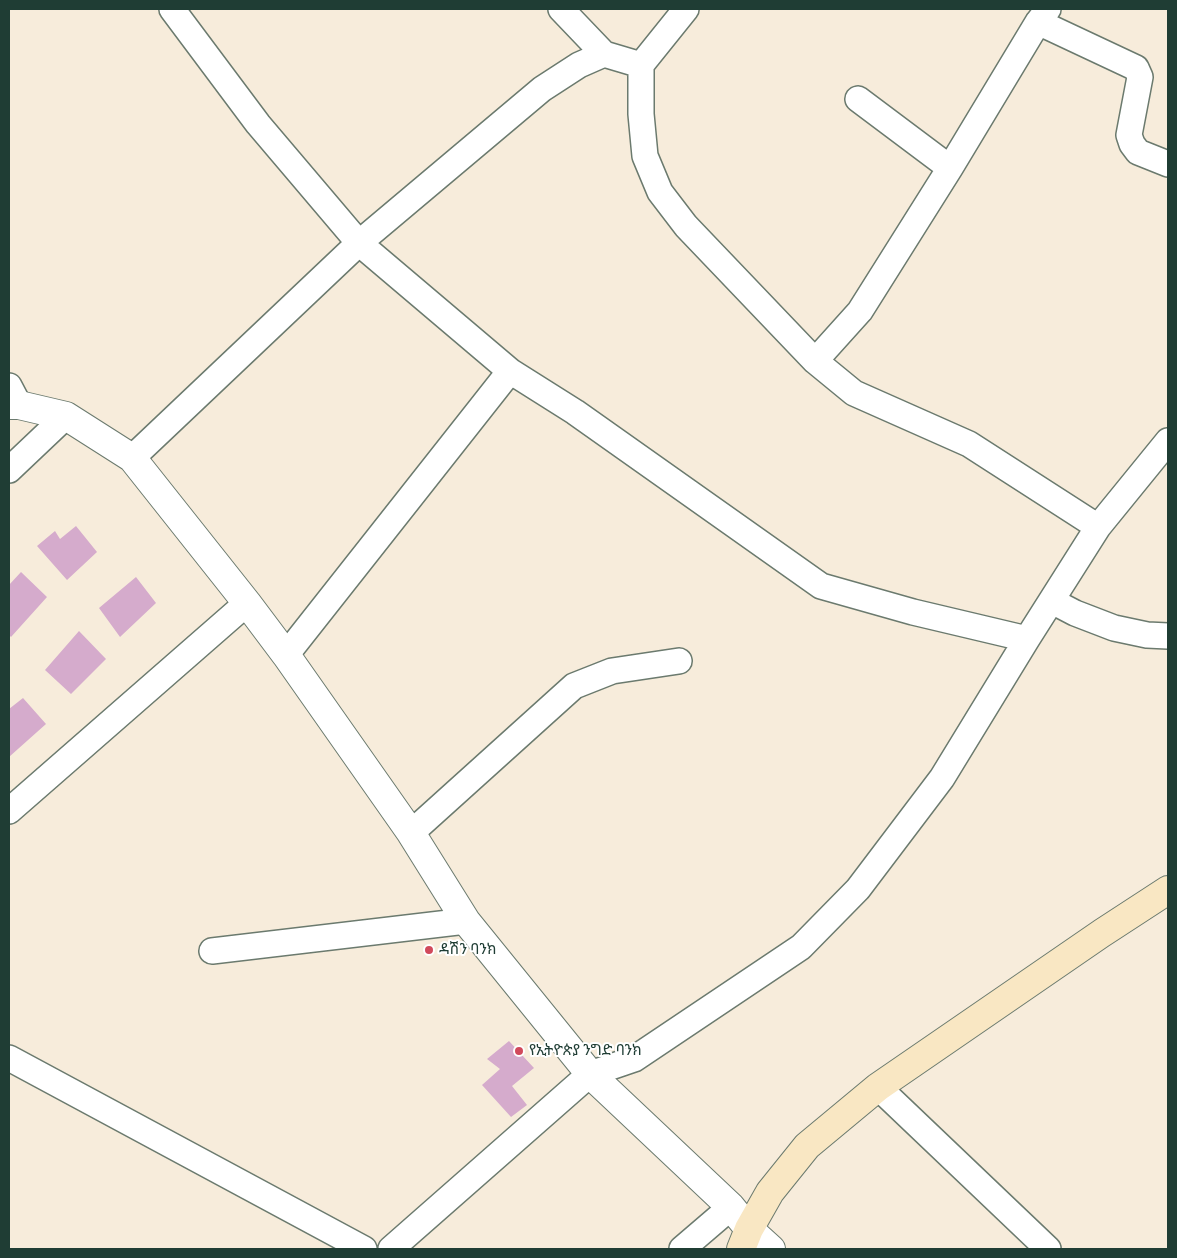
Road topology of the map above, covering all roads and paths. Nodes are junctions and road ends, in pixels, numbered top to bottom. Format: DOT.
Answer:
graph roads {
  1 [pos="172,9"];
  2 [pos="561,9"];
  3 [pos="686,9"];
  4 [pos="1043,15"];
  5 [pos="604,54"];
  6 [pos="641,65"];
  7 [pos="858,99"];
  8 [pos="1168,164"];
  9 [pos="950,168"];
  10 [pos="359,243"];
  11 [pos="815,361"];
  12 [pos="510,371"];
  13 [pos="12,399"];
  14 [pos="66,416"];
  15 [pos="1168,441"];
  16 [pos="132,458"];
  17 [pos="9,470"];
  18 [pos="1098,527"];
  19 [pos="1052,601"];
  20 [pos="247,603"];
  21 [pos="1168,636"];
  22 [pos="1027,638"];
  23 [pos="286,655"];
  24 [pos="679,661"];
  25 [pos="9,811"];
  26 [pos="411,833"];
  27 [pos="1168,890"];
  28 [pos="466,921"];
  29 [pos="212,951"];
  30 [pos="9,1058"];
  31 [pos="590,1074"];
  32 [pos="878,1087"];
  33 [pos="731,1207"];
  34 [pos="745,1239"];
  35 [pos="364,1249"];
  36 [pos="391,1249"];
  37 [pos="682,1249"];
  38 [pos="772,1249"];
  39 [pos="1048,1249"];
  1 -- 10 [label="street"];
  2 -- 5 [label="street"];
  3 -- 6 [label="street"];
  4 -- 8 [label="street"];
  4 -- 9 [label="street"];
  5 -- 6 [label="street"];
  5 -- 10 [label="street"];
  6 -- 11 [label="street"];
  7 -- 9 [label="street"];
  9 -- 11 [label="street"];
  10 -- 12 [label="street"];
  10 -- 16 [label="street"];
  11 -- 18 [label="street"];
  12 -- 22 [label="street"];
  12 -- 23 [label="street"];
  13 -- 14 [label="street"];
  14 -- 16 [label="street"];
  14 -- 17 [label="street"];
  15 -- 18 [label="street"];
  16 -- 20 [label="street"];
  18 -- 19 [label="street"];
  19 -- 21 [label="street"];
  19 -- 22 [label="street"];
  20 -- 23 [label="street"];
  20 -- 25 [label="street"];
  22 -- 31 [label="street"];
  23 -- 26 [label="street"];
  24 -- 26 [label="street"];
  26 -- 28 [label="street"];
  27 -- 32 [label="main road"];
  28 -- 29 [label="street"];
  28 -- 31 [label="street"];
  30 -- 35 [label="street"];
  31 -- 33 [label="street"];
  31 -- 36 [label="street"];
  32 -- 34 [label="main road"];
  32 -- 39 [label="street"];
  33 -- 34 [label="street"];
  33 -- 37 [label="street"];
  34 -- 38 [label="street"];
}
